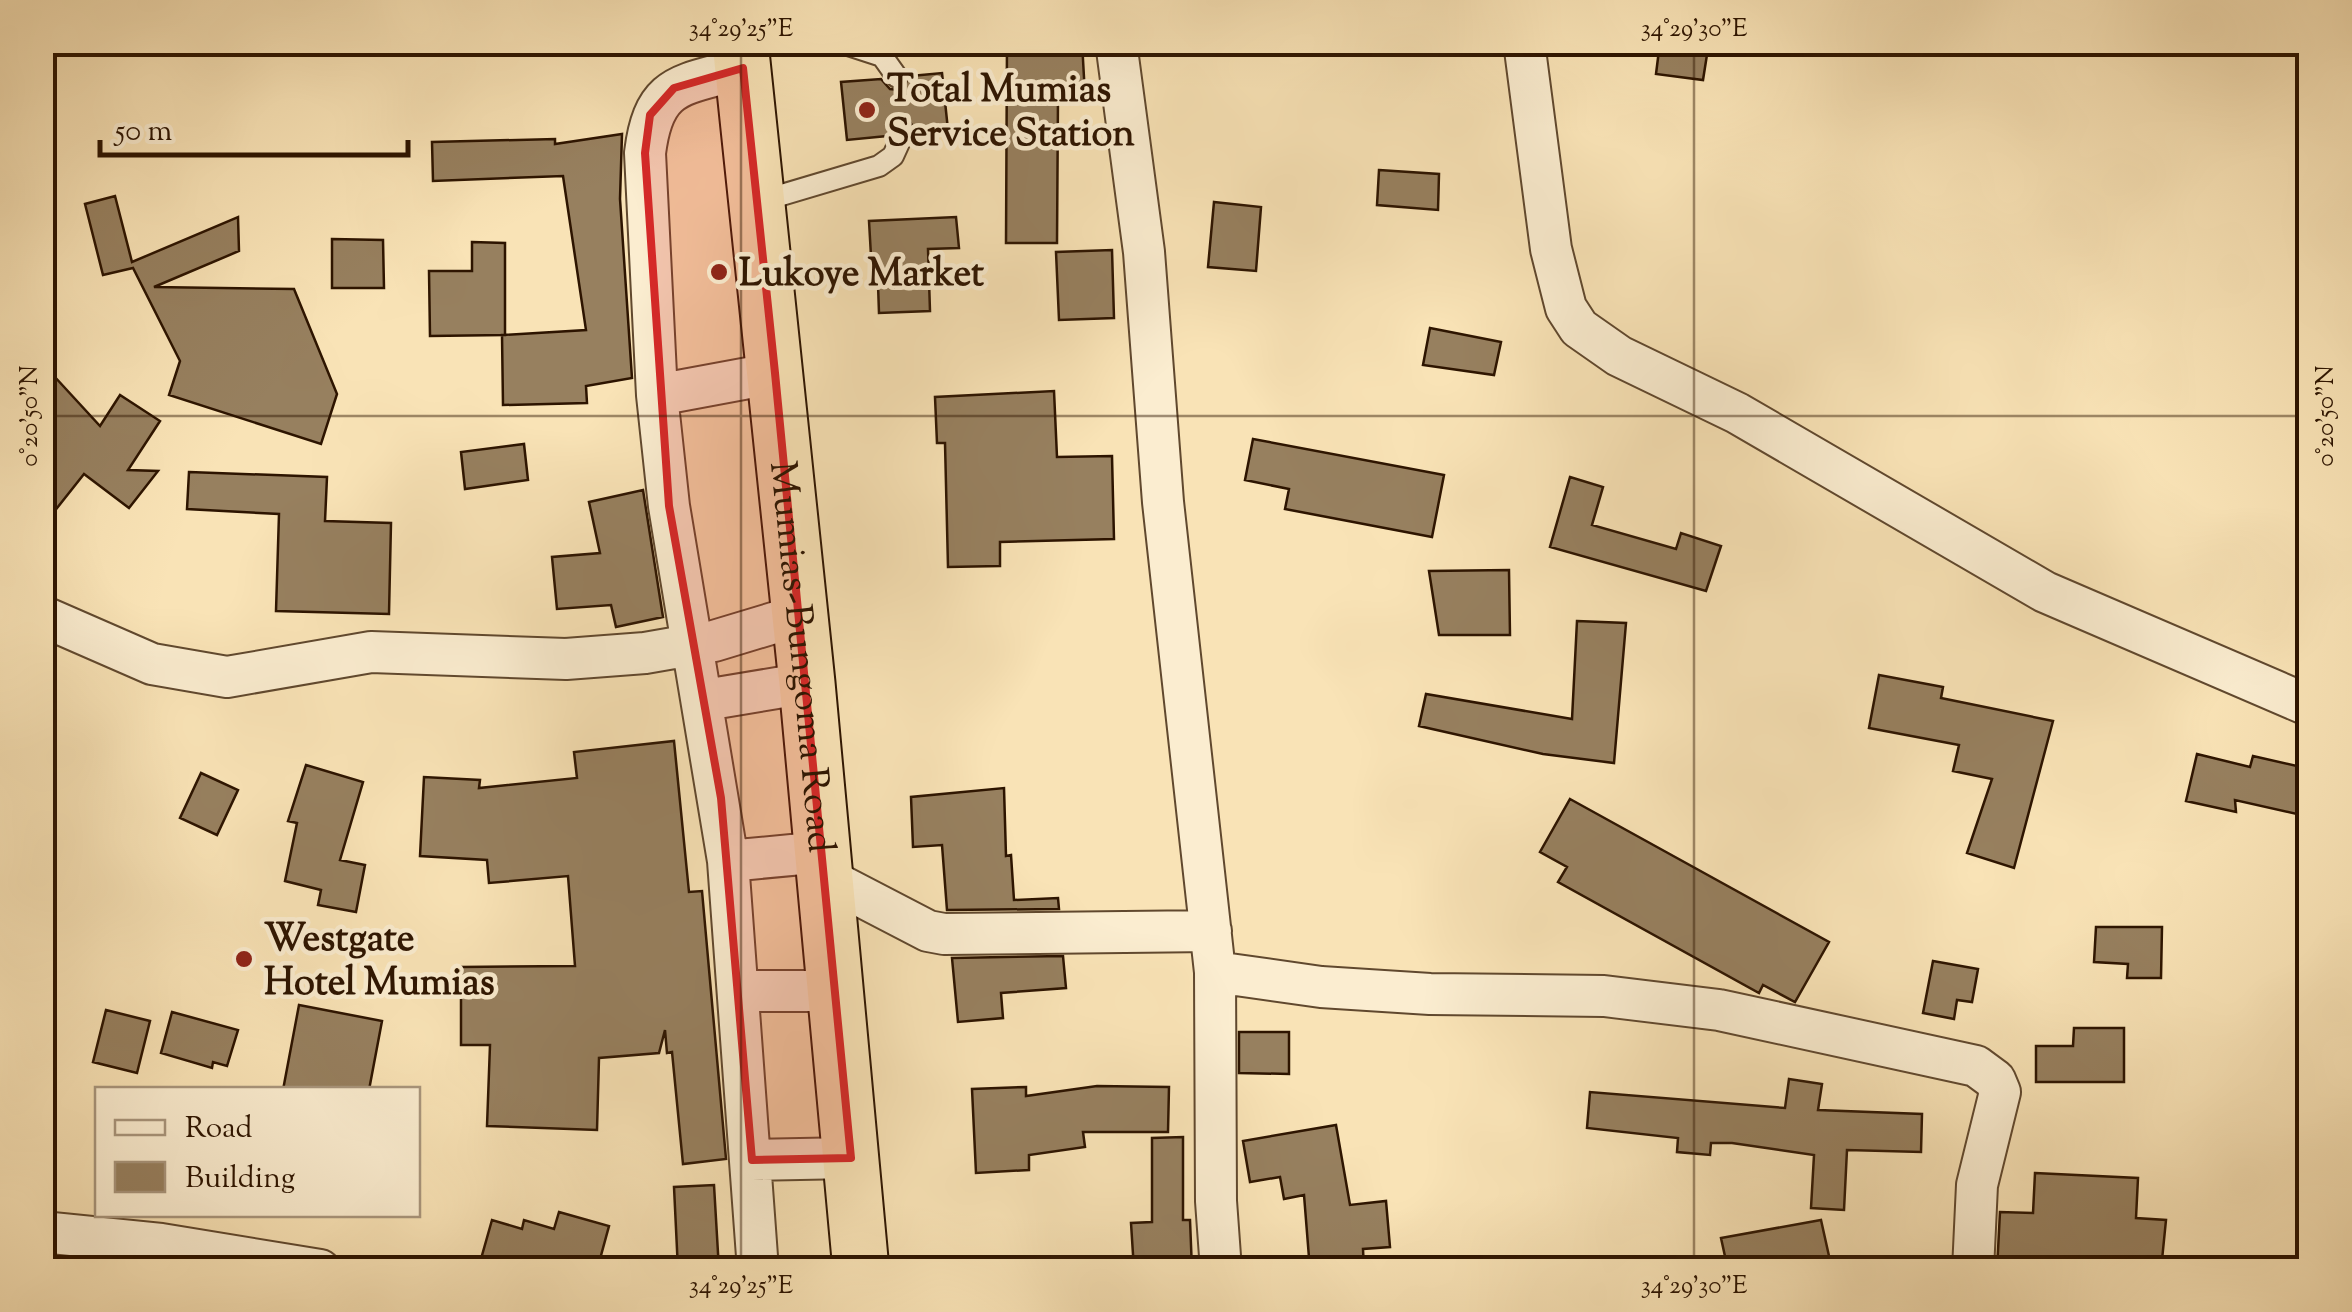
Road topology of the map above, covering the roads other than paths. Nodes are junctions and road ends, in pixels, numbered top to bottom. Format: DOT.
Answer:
graph roads {
  1 [pos="840,42"];
  2 [pos="1116,42"];
  3 [pos="1524,42"];
  4 [pos="742,55"];
  5 [pos="898,77"];
  6 [pos="903,134"];
  7 [pos="758,202"];
  8 [pos="776,373"];
  9 [pos="658,394"];
  10 [pos="800,614"];
  11 [pos="42,616"];
  12 [pos="695,644"];
  13 [pos="807,683"];
  14 [pos="705,700"];
  15 [pos="2310,706"];
  16 [pos="728,860"];
  17 [pos="825,865"];
  18 [pos="1211,931"];
  19 [pos="1215,972"];
  20 [pos="738,991"];
  21 [pos="836,991"];
  22 [pos="851,1158"];
  23 [pos="752,1160"];
  24 [pos="42,1232"];
  25 [pos="320,1270"];
  26 [pos="758,1270"];
  27 [pos="861,1270"];
  28 [pos="1221,1270"];
  29 [pos="1973,1270"];
  1 -- 5 [label="lane"];
  2 -- 18 [label="street"];
  3 -- 15 [label="street"];
  4 -- 7 [label="highway, Mumias-Bungoma Road"];
  4 -- 9 [label="street"];
  6 -- 7 [label="lane"];
  7 -- 8 [label="highway, Mumias-Bungoma Road"];
  8 -- 9 [label="street"];
  8 -- 10 [label="highway, Mumias-Bungoma Road"];
  9 -- 12 [label="street"];
  10 -- 12 [label="street"];
  10 -- 13 [label="highway, Mumias-Bungoma Road"];
  11 -- 12 [label="street"];
  12 -- 14 [label="street"];
  13 -- 14 [label="street"];
  13 -- 17 [label="highway, Mumias-Bungoma Road"];
  14 -- 16 [label="street"];
  16 -- 17 [label="street"];
  16 -- 20 [label="street"];
  17 -- 18 [label="street"];
  17 -- 21 [label="highway, Mumias-Bungoma Road"];
  18 -- 19 [label="street"];
  19 -- 28 [label="street"];
  19 -- 29 [label="street"];
  20 -- 21 [label="street"];
  20 -- 23 [label="street"];
  21 -- 22 [label="highway, Mumias-Bungoma Road"];
  22 -- 23 [label="street"];
  22 -- 27 [label="highway, Mumias-Bungoma Road"];
  23 -- 26 [label="street"];
  24 -- 25 [label="street"];
}
